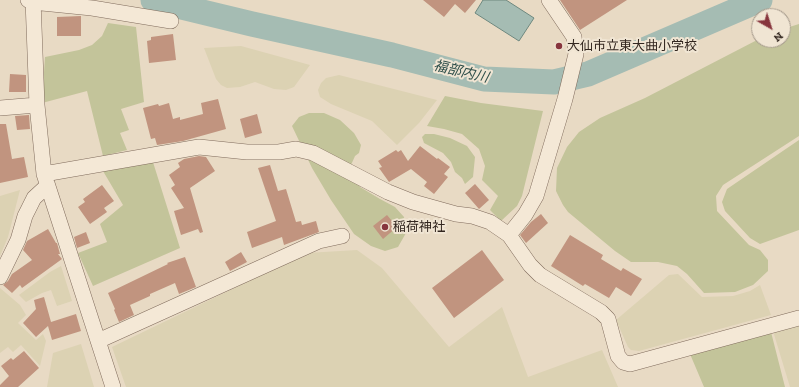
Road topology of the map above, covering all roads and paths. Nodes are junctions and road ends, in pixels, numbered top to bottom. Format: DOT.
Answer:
graph roads {
  1 [pos="549,0"];
  2 [pos="31,1"];
  3 [pos="171,21"];
  4 [pos="37,105"];
  5 [pos="0,108"];
  6 [pos="46,180"];
  7 [pos="509,235"];
  8 [pos="342,236"];
  9 [pos="0,277"];
  10 [pos="799,318"];
  11 [pos="98,341"];
  12 [pos="113,387"];
  1 -- 7 [label="street"];
  2 -- 3 [label="street"];
  2 -- 4 [label="street"];
  4 -- 5 [label="street"];
  4 -- 6 [label="street"];
  6 -- 7 [label="street"];
  6 -- 9 [label="street"];
  6 -- 11 [label="street"];
  7 -- 10 [label="street"];
  8 -- 11 [label="street"];
  11 -- 12 [label="street"];
}
